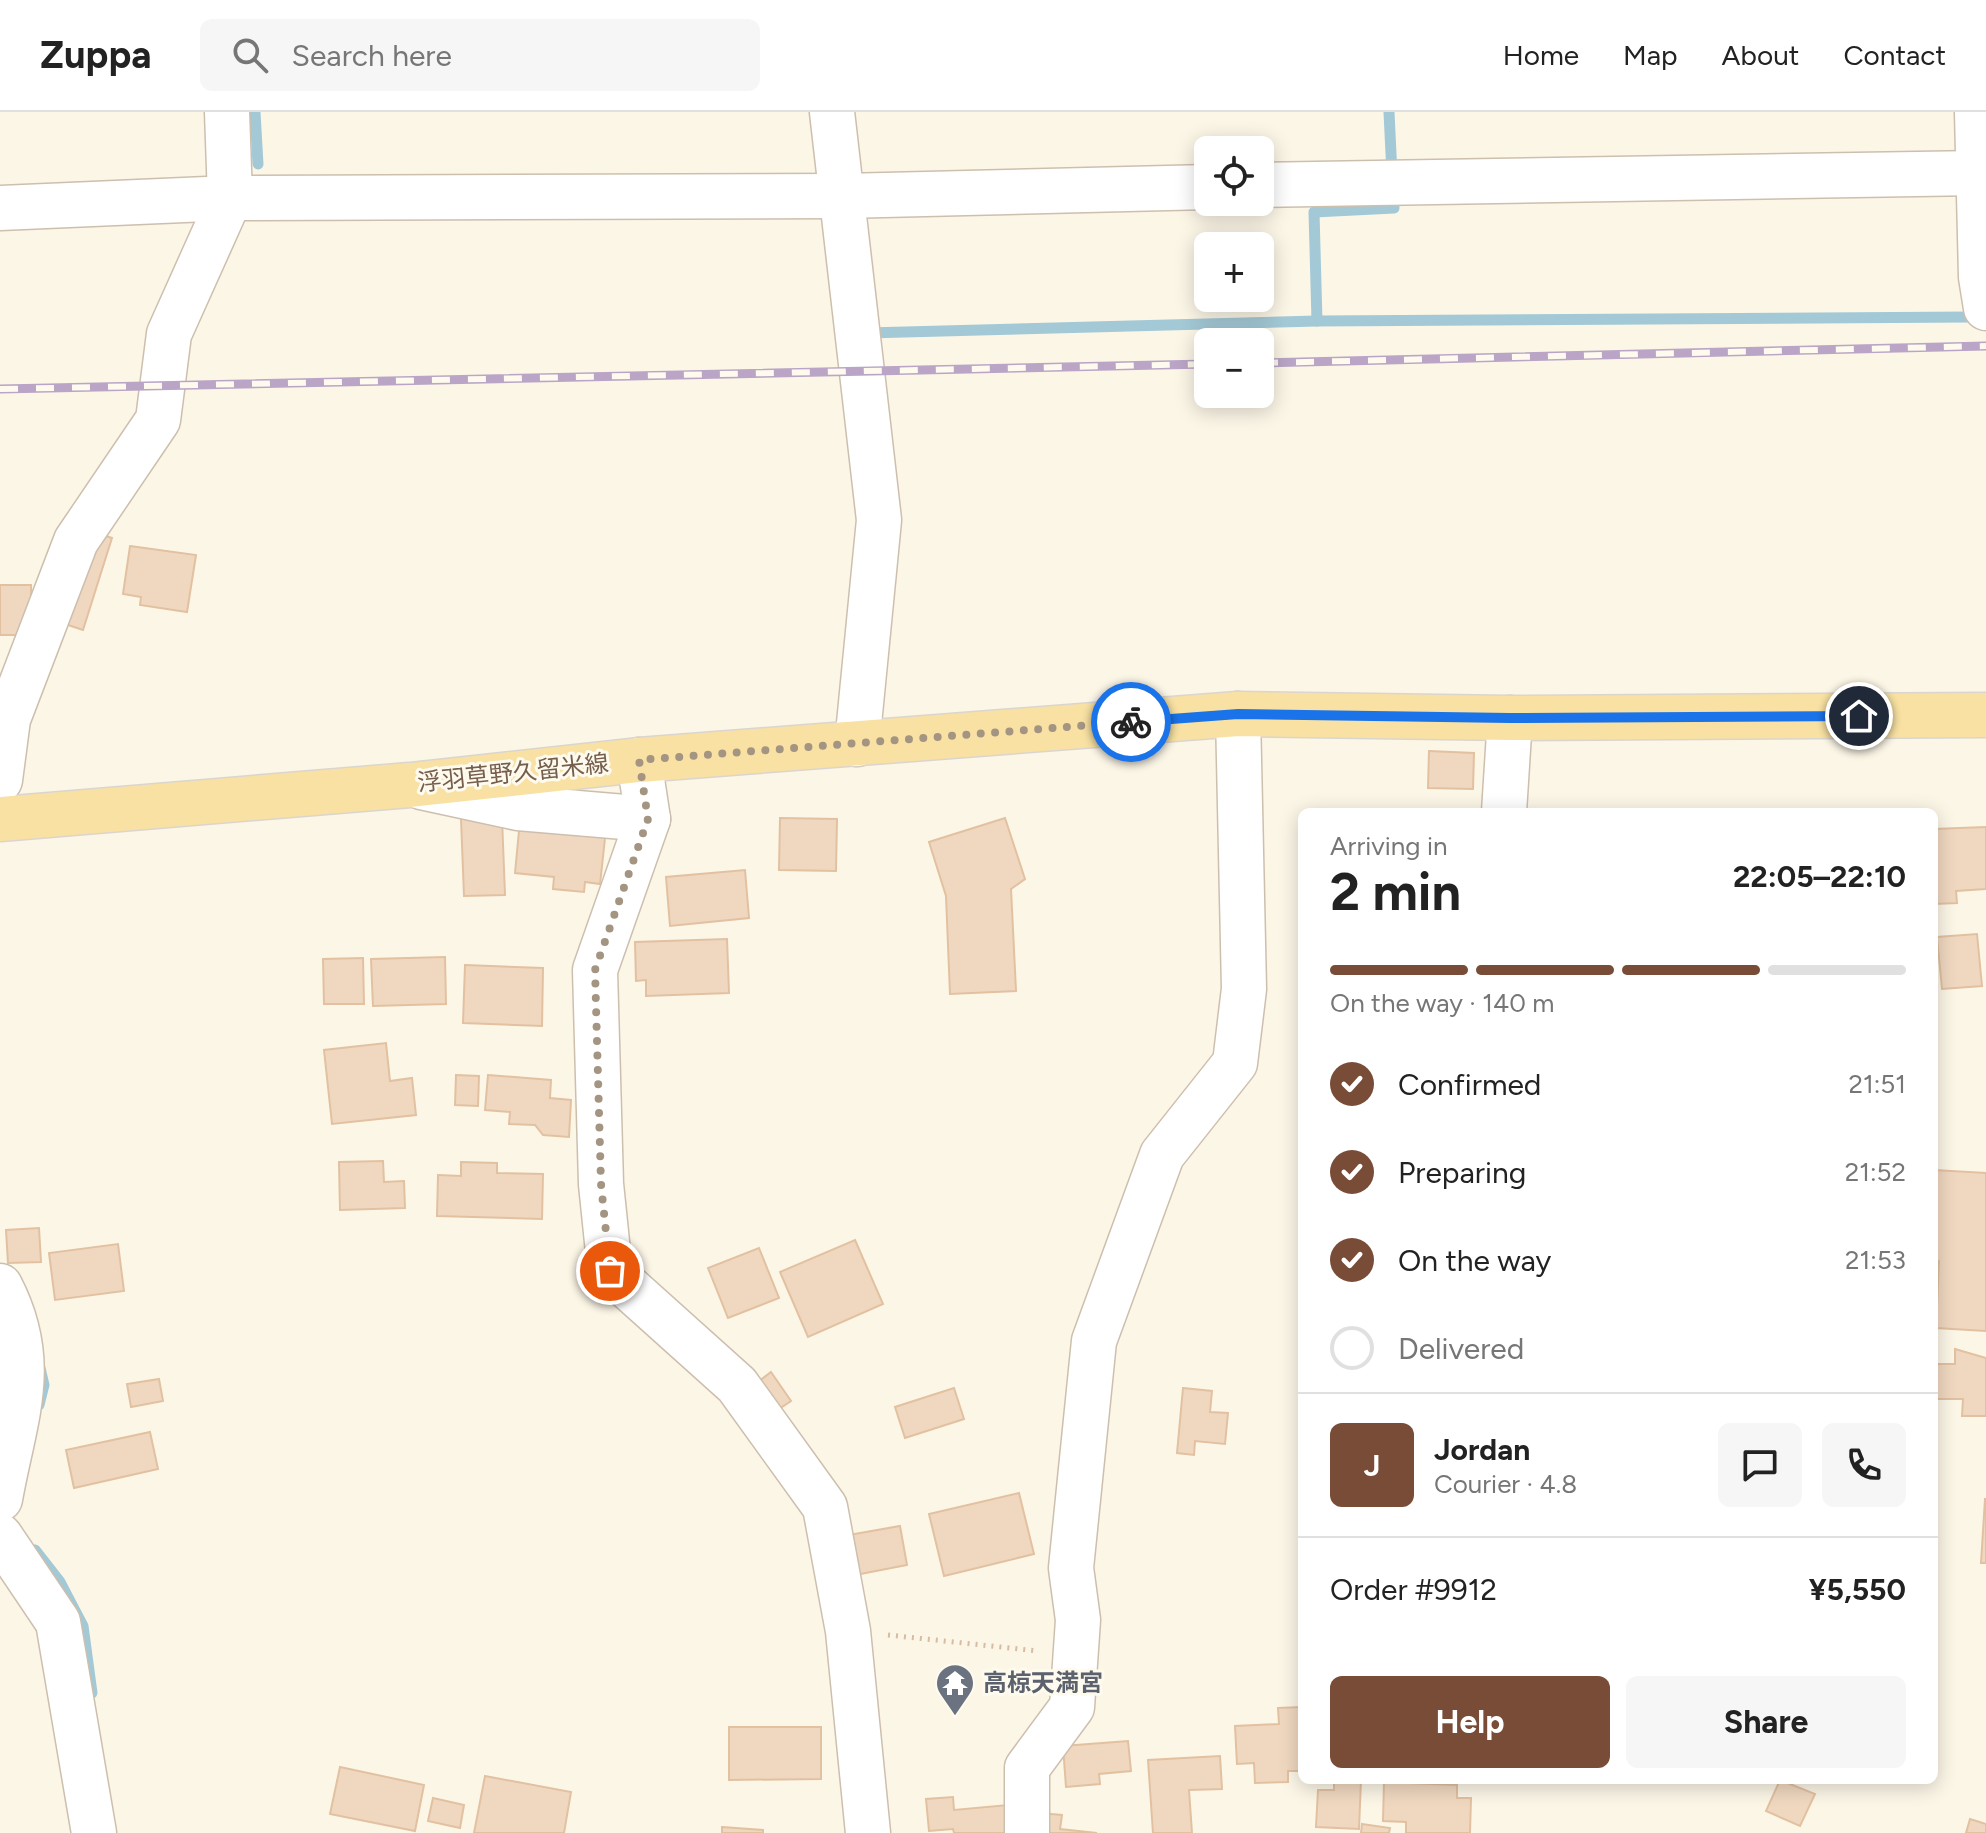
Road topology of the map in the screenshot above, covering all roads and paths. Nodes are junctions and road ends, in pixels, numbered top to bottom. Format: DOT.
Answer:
graph roads {
  1 [pos="227,112"];
  2 [pos="832,112"];
  3 [pos="1977,112"];
  4 [pos="1979,173"];
  5 [pos="1274,185"];
  6 [pos="1194,187"];
  7 [pos="843,196"];
  8 [pos="230,198"];
  9 [pos="0,208"];
  10 [pos="1984,287"];
  11 [pos="1238,714"];
  12 [pos="1986,715"];
  13 [pos="1510,718"];
  14 [pos="857,744"];
  15 [pos="639,760"];
  16 [pos="0,780"];
  17 [pos="410,785"];
  18 [pos="1504,808"];
  19 [pos="0,819"];
  20 [pos="648,819"];
  21 [pos="0,1286"];
  22 [pos="0,1499"];
  23 [pos="0,1536"];
  24 [pos="848,1631"];
  25 [pos="1050,1652"];
  26 [pos="94,1833"];
  27 [pos="868,1833"];
  28 [pos="1027,1833"];
  1 -- 8 [label="street"];
  2 -- 7 [label="street"];
  3 -- 4 [label="street"];
  4 -- 5 [label="street"];
  4 -- 10 [label="street"];
  6 -- 7 [label="street"];
  7 -- 8 [label="street"];
  7 -- 14 [label="street"];
  8 -- 9 [label="street"];
  8 -- 16 [label="street"];
  11 -- 13 [label="main road, 浮羽草野久留米線"];
  11 -- 14 [label="main road, 浮羽草野久留米線"];
  11 -- 28 [label="street"];
  12 -- 13 [label="main road, 浮羽草野久留米線"];
  13 -- 18 [label="street"];
  14 -- 15 [label="main road, 浮羽草野久留米線"];
  15 -- 17 [label="main road, 浮羽草野久留米線"];
  15 -- 20 [label="street"];
  17 -- 19 [label="main road, 浮羽草野久留米線"];
  17 -- 20 [label="street"];
  20 -- 24 [label="street"];
  21 -- 22 [label="street"];
  23 -- 26 [label="street"];
  24 -- 25 [label="path"];
  24 -- 27 [label="street"];
}
